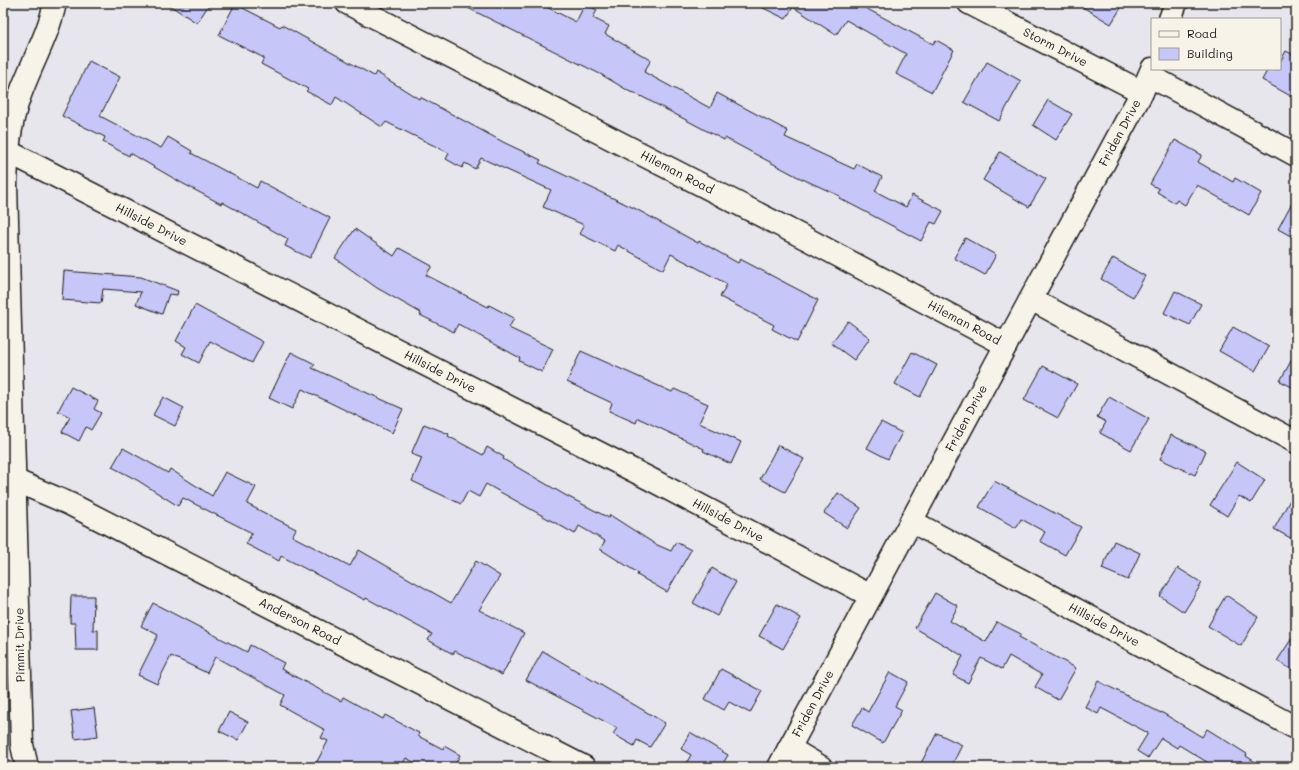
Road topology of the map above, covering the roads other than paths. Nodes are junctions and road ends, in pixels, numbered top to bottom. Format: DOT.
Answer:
graph roads {
  1 [pos="56,3"];
  2 [pos="346,3"];
  3 [pos="969,3"];
  4 [pos="1176,3"];
  5 [pos="1170,18"];
  6 [pos="1148,79"];
  7 [pos="7,139"];
  8 [pos="1296,155"];
  9 [pos="1031,299"];
  10 [pos="1006,345"];
  11 [pos="1296,442"];
  12 [pos="14,480"];
  13 [pos="911,521"];
  14 [pos="871,596"];
  15 [pos="1296,728"];
  16 [pos="784,758"];
  17 [pos="27,767"];
  18 [pos="584,767"];
  19 [pos="821,767"];
  1 -- 7 [label="street, Pimmit Drive"];
  2 -- 10 [label="street, Hileman Road"];
  3 -- 6 [label="street, Storm Drive"];
  4 -- 5 [label="street"];
  6 -- 8 [label="street, Storm Drive"];
  6 -- 9 [label="street, Friden Drive"];
  7 -- 12 [label="street, Pimmit Drive"];
  7 -- 14 [label="street, Hillside Drive"];
  9 -- 10 [label="street, Friden Drive"];
  9 -- 11 [label="street"];
  10 -- 13 [label="street, Friden Drive"];
  12 -- 17 [label="street, Pimmit Drive"];
  12 -- 18 [label="street, Anderson Road"];
  13 -- 14 [label="street, Friden Drive"];
  13 -- 15 [label="street, Hillside Drive"];
  14 -- 16 [label="street, Friden Drive"];
  16 -- 19 [label="street"];
}
